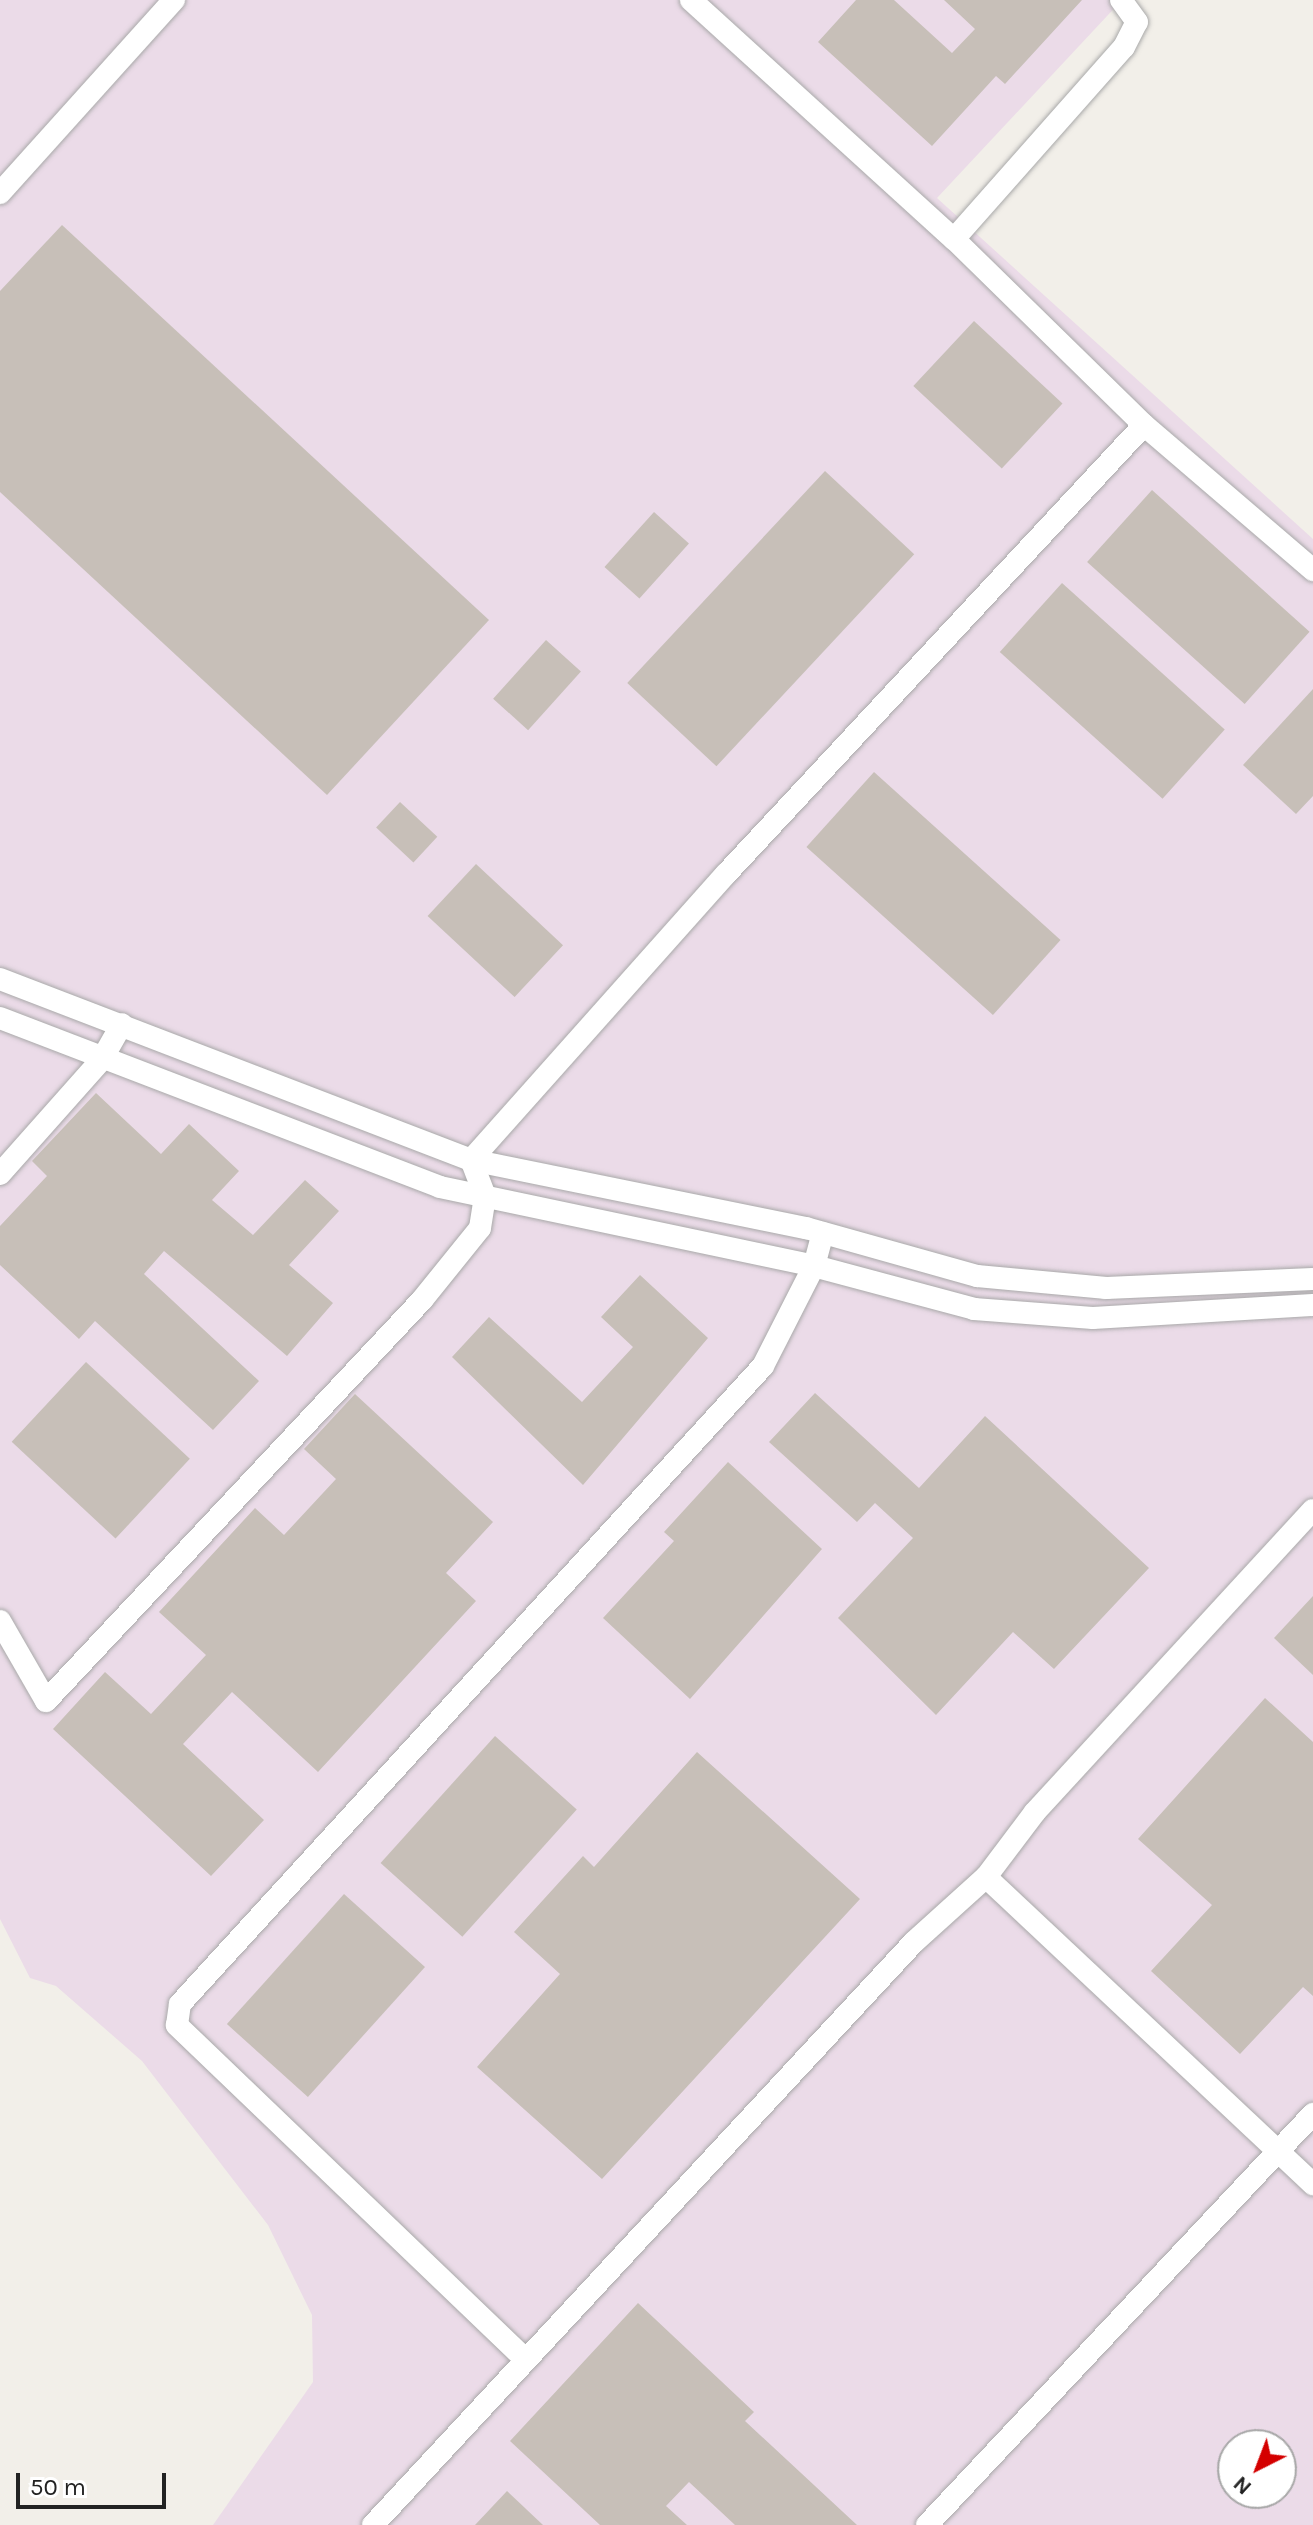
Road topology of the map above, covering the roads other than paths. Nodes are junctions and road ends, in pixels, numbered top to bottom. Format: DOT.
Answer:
graph roads {
  1 [pos="174,0"];
  2 [pos="691,0"];
  3 [pos="1121,0"];
  4 [pos="0,193"];
  5 [pos="954,239"];
  6 [pos="1144,425"];
  7 [pos="1313,570"];
  8 [pos="0,979"];
  9 [pos="0,1018"];
  10 [pos="122,1024"];
  11 [pos="102,1059"];
  12 [pos="471,1160"];
  13 [pos="0,1174"];
  14 [pos="485,1196"];
  15 [pos="823,1233"];
  16 [pos="814,1266"];
  17 [pos="1313,1279"];
  18 [pos="1313,1305"];
  19 [pos="1313,1510"];
  20 [pos="0,1621"];
  21 [pos="986,1877"];
  22 [pos="1313,2114"];
  23 [pos="1279,2153"];
  24 [pos="1313,2184"];
  25 [pos="526,2360"];
  26 [pos="373,2525"];
  27 [pos="927,2525"];
  1 -- 4 [label="street"];
  2 -- 5 [label="street"];
  3 -- 5 [label="street"];
  5 -- 6 [label="street"];
  6 -- 7 [label="street"];
  6 -- 12 [label="street"];
  8 -- 10 [label="street"];
  9 -- 11 [label="street"];
  10 -- 11 [label="street"];
  10 -- 12 [label="street"];
  11 -- 13 [label="street"];
  11 -- 14 [label="street"];
  12 -- 14 [label="street"];
  12 -- 15 [label="street"];
  14 -- 16 [label="street"];
  14 -- 20 [label="street"];
  15 -- 16 [label="street"];
  15 -- 17 [label="street"];
  16 -- 18 [label="street"];
  16 -- 25 [label="street"];
  19 -- 21 [label="street"];
  21 -- 23 [label="street"];
  21 -- 25 [label="street"];
  22 -- 23 [label="street"];
  23 -- 24 [label="street"];
  23 -- 27 [label="street"];
  25 -- 26 [label="street"];
}
